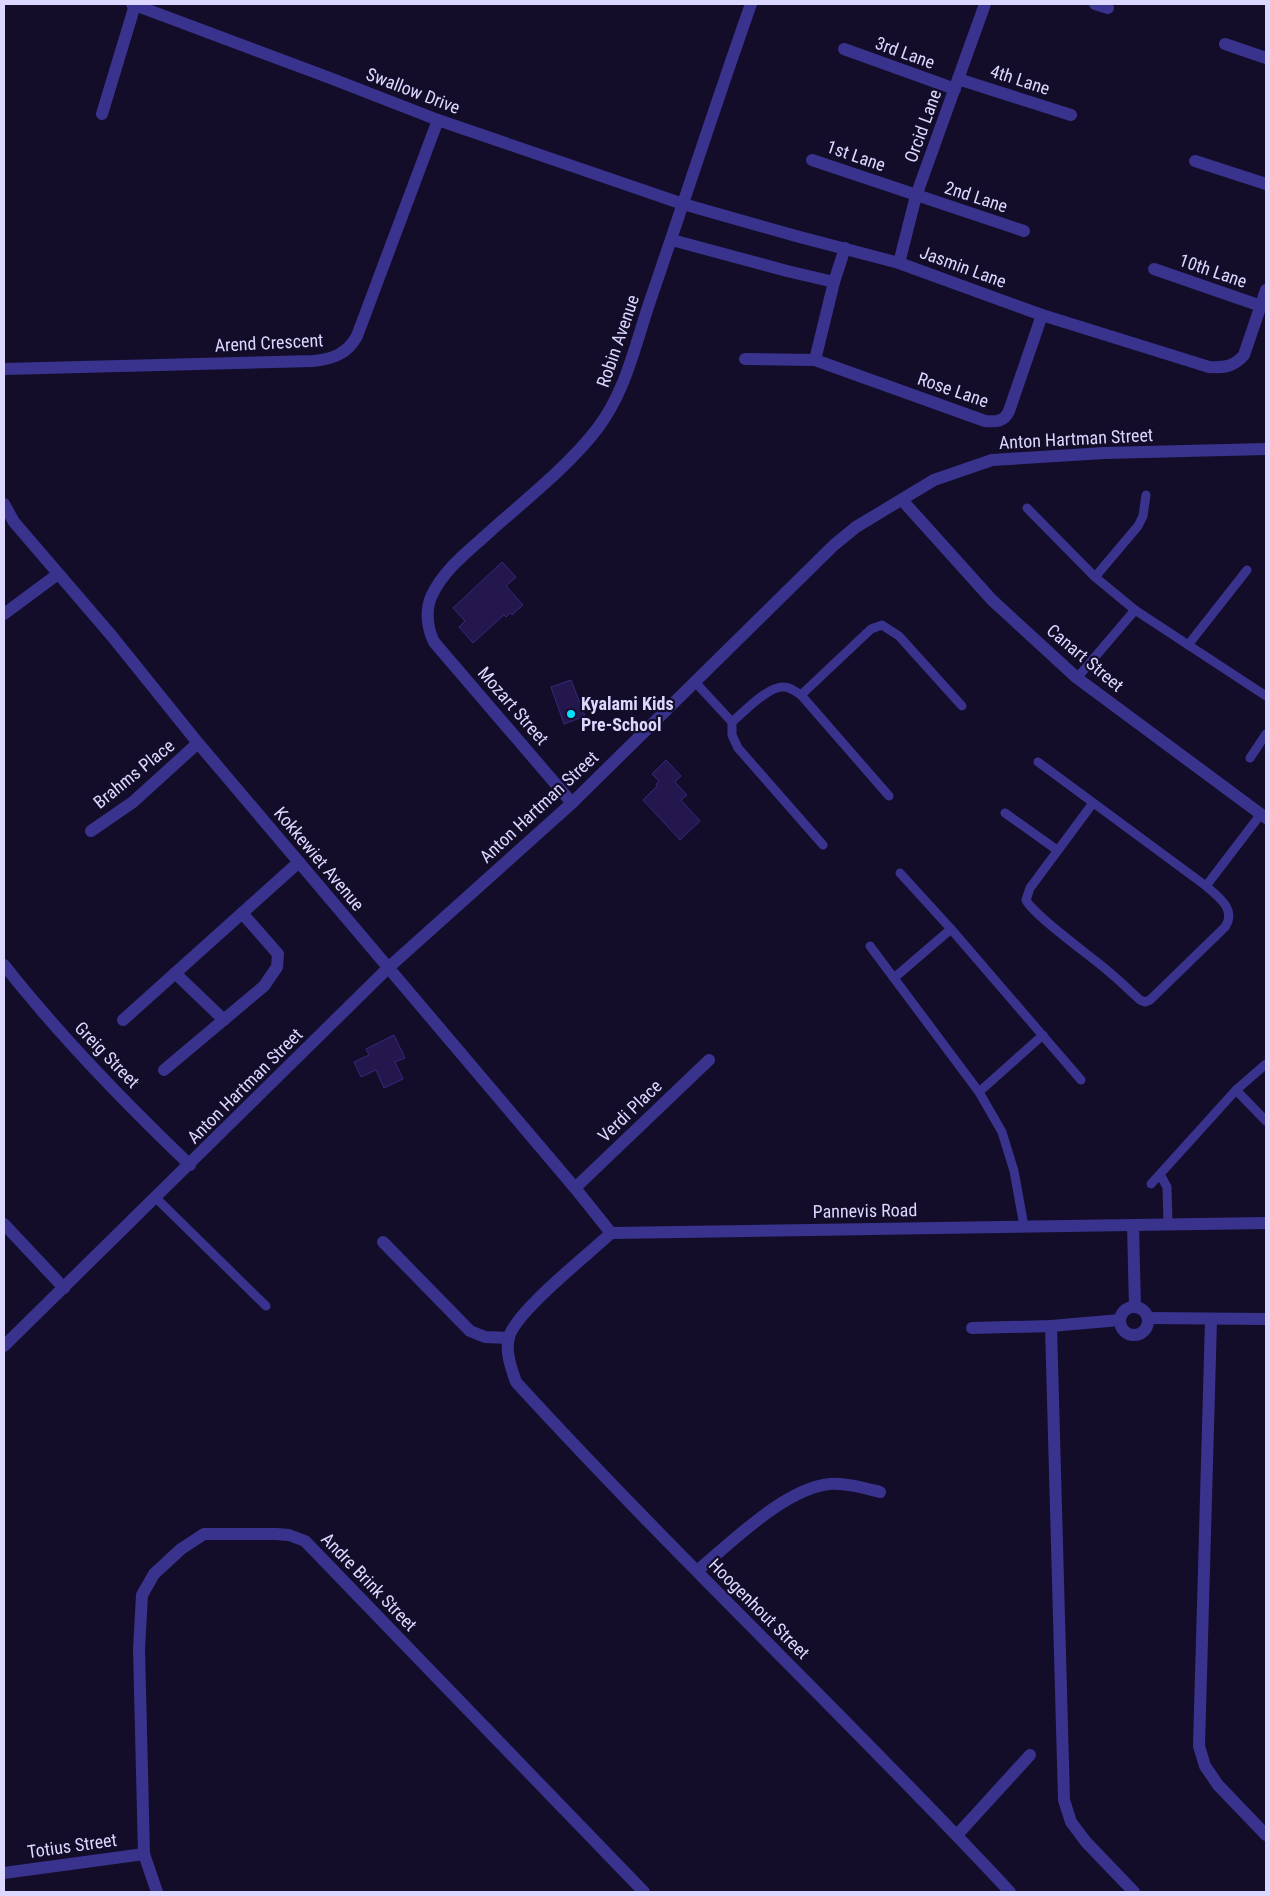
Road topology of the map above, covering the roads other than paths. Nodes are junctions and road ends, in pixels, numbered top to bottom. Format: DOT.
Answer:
graph roads {
  1 [pos="134,4"];
  2 [pos="750,4"];
  3 [pos="985,4"];
  4 [pos="1095,4"];
  5 [pos="1108,8"];
  6 [pos="1225,44"];
  7 [pos="844,49"];
  8 [pos="1266,58"];
  9 [pos="957,84"];
  10 [pos="102,114"];
  11 [pos="1071,115"];
  12 [pos="438,120"];
  13 [pos="812,160"];
  14 [pos="1195,160"];
  15 [pos="1266,184"];
  16 [pos="916,196"];
  17 [pos="683,204"];
  18 [pos="1024,231"];
  19 [pos="672,240"];
  20 [pos="845,248"];
  21 [pos="899,262"];
  22 [pos="1154,269"];
  23 [pos="834,282"];
  24 [pos="1266,290"];
  25 [pos="1261,306"];
  26 [pos="1042,315"];
  27 [pos="745,359"];
  28 [pos="815,360"];
  29 [pos="4,369"];
  30 [pos="1266,449"];
  31 [pos="1146,495"];
  32 [pos="902,500"];
  33 [pos="4,504"];
  34 [pos="1027,508"];
  35 [pos="1247,570"];
  36 [pos="58,574"];
  37 [pos="1095,577"];
  38 [pos="1135,610"];
  39 [pos="4,614"];
  40 [pos="429,631"];
  41 [pos="1188,646"];
  42 [pos="1077,678"];
  43 [pos="695,682"];
  44 [pos="801,695"];
  45 [pos="1266,696"];
  46 [pos="962,706"];
  47 [pos="732,722"];
  48 [pos="1266,734"];
  49 [pos="198,743"];
  50 [pos="1250,758"];
  51 [pos="1038,762"];
  52 [pos="888,796"];
  53 [pos="572,803"];
  54 [pos="1092,804"];
  55 [pos="1006,813"];
  56 [pos="1264,816"];
  57 [pos="91,830"];
  58 [pos="823,845"];
  59 [pos="1057,850"];
  60 [pos="299,862"];
  61 [pos="900,873"];
  62 [pos="1206,886"];
  63 [pos="242,913"];
  64 [pos="951,929"];
  65 [pos="870,946"];
  66 [pos="4,965"];
  67 [pos="388,968"];
  68 [pos="176,973"];
  69 [pos="894,978"];
  70 [pos="123,1020"];
  71 [pos="224,1020"];
  72 [pos="1043,1036"];
  73 [pos="709,1060"];
  74 [pos="1266,1064"];
  75 [pos="164,1070"];
  76 [pos="1081,1080"];
  77 [pos="1236,1090"];
  78 [pos="979,1092"];
  79 [pos="1266,1121"];
  80 [pos="190,1165"];
  81 [pos="1161,1176"];
  82 [pos="1151,1184"];
  83 [pos="575,1188"];
  84 [pos="156,1198"];
  85 [pos="1266,1223"];
  86 [pos="4,1224"];
  87 [pos="1168,1224"];
  88 [pos="1133,1225"];
  89 [pos="1024,1226"];
  90 [pos="611,1233"];
  91 [pos="383,1242"];
  92 [pos="64,1288"];
  93 [pos="266,1306"];
  94 [pos="1135,1307"];
  95 [pos="1148,1318"];
  96 [pos="1266,1319"];
  97 [pos="1120,1320"];
  98 [pos="1211,1320"];
  99 [pos="1051,1326"];
  100 [pos="972,1328"];
  101 [pos="508,1338"];
  102 [pos="4,1346"];
  103 [pos="880,1492"];
  104 [pos="697,1572"];
  105 [pos="1030,1755"];
  106 [pos="957,1835"];
  107 [pos="1266,1835"];
  108 [pos="144,1854"];
  109 [pos="4,1873"];
  110 [pos="157,1892"];
  111 [pos="644,1892"];
  112 [pos="1010,1892"];
  113 [pos="1134,1892"];
  1 -- 10 [label="street"];
  1 -- 12 [label="street, Swallow Drive"];
  2 -- 17 [label="street, Robin Avenue"];
  3 -- 9 [label="street, Orcid Lane"];
  4 -- 5 [label="street"];
  6 -- 8 [label="street"];
  7 -- 9 [label="street, 3rd Lane"];
  9 -- 11 [label="street, 4th Lane"];
  9 -- 16 [label="street, Orcid Lane"];
  12 -- 17 [label="street, Swallow Drive"];
  12 -- 29 [label="street, Arend Crescent"];
  13 -- 16 [label="street, 1st Lane"];
  14 -- 15 [label="street"];
  16 -- 18 [label="street, 2nd Lane"];
  16 -- 21 [label="street, Orcid Lane"];
  17 -- 19 [label="street, Robin Avenue"];
  17 -- 20 [label="street, Jasmin Lane"];
  19 -- 23 [label="street"];
  19 -- 40 [label="street, Robin Avenue"];
  20 -- 21 [label="street, Jasmin Lane"];
  20 -- 23 [label="street"];
  21 -- 26 [label="street, Jasmin Lane"];
  22 -- 25 [label="street, 10th Lane"];
  23 -- 28 [label="street"];
  24 -- 25 [label="street"];
  25 -- 26 [label="street, Jasmin Lane"];
  26 -- 28 [label="street, Rose Lane"];
  27 -- 28 [label="street, Rose Lane"];
  30 -- 32 [label="street, Anton Hartman Street"];
  31 -- 37 [label="lane"];
  32 -- 42 [label="street, Canart Street"];
  32 -- 43 [label="street, Anton Hartman Street"];
  33 -- 36 [label="street, Kokkewiet Avenue"];
  34 -- 37 [label="lane"];
  35 -- 41 [label="lane"];
  36 -- 39 [label="street"];
  36 -- 49 [label="street, Kokkewiet Avenue"];
  37 -- 38 [label="lane"];
  38 -- 41 [label="lane"];
  38 -- 42 [label="lane"];
  40 -- 53 [label="street, Mozart Street"];
  41 -- 45 [label="lane"];
  42 -- 56 [label="street, Canart Street"];
  43 -- 47 [label="lane"];
  43 -- 53 [label="street, Anton Hartman Street"];
  44 -- 46 [label="lane"];
  44 -- 47 [label="lane"];
  44 -- 52 [label="lane"];
  47 -- 58 [label="lane"];
  48 -- 50 [label="lane"];
  49 -- 57 [label="street, Brahms Place"];
  49 -- 60 [label="street, Kokkewiet Avenue"];
  51 -- 54 [label="lane"];
  53 -- 67 [label="street, Anton Hartman Street"];
  54 -- 59 [label="lane"];
  54 -- 62 [label="lane"];
  55 -- 59 [label="lane"];
  56 -- 62 [label="lane"];
  59 -- 62 [label="lane"];
  60 -- 63 [label="street"];
  60 -- 67 [label="street, Kokkewiet Avenue"];
  61 -- 64 [label="lane"];
  63 -- 68 [label="street"];
  63 -- 71 [label="street"];
  64 -- 69 [label="lane"];
  64 -- 72 [label="lane"];
  65 -- 69 [label="lane"];
  66 -- 80 [label="street, Greig Street"];
  67 -- 80 [label="street, Anton Hartman Street"];
  67 -- 83 [label="street, Kokkewiet Avenue"];
  68 -- 70 [label="street"];
  68 -- 71 [label="street"];
  69 -- 78 [label="lane"];
  71 -- 75 [label="street"];
  72 -- 76 [label="lane"];
  72 -- 78 [label="lane"];
  73 -- 83 [label="street, Verdi Place"];
  74 -- 77 [label="lane"];
  77 -- 79 [label="lane"];
  77 -- 81 [label="lane"];
  78 -- 89 [label="lane"];
  80 -- 84 [label="street, Anton Hartman Street"];
  81 -- 82 [label="lane"];
  81 -- 87 [label="lane"];
  83 -- 90 [label="street, Kokkewiet Avenue"];
  84 -- 92 [label="street, Anton Hartman Street"];
  84 -- 93 [label="lane"];
  85 -- 87 [label="street, Pannevis Road"];
  86 -- 92 [label="street"];
  87 -- 88 [label="street, Pannevis Road"];
  88 -- 89 [label="street, Pannevis Road"];
  88 -- 94 [label="street"];
  89 -- 90 [label="street, Pannevis Road"];
  90 -- 101 [label="street"];
  91 -- 101 [label="street"];
  92 -- 102 [label="street, Anton Hartman Street"];
  94 -- 95 [label="street"];
  94 -- 97 [label="street"];
  95 -- 97 [label="street"];
  95 -- 98 [label="street"];
  96 -- 98 [label="street"];
  97 -- 99 [label="street"];
  98 -- 107 [label="street"];
  99 -- 100 [label="street"];
  99 -- 113 [label="street"];
  101 -- 104 [label="street, Hoogenhout Street"];
  103 -- 104 [label="street"];
  104 -- 106 [label="street, Hoogenhout Street"];
  105 -- 106 [label="street"];
  106 -- 112 [label="street, Hoogenhout Street"];
  108 -- 109 [label="street, Totius Street"];
  108 -- 110 [label="street, Andre Brink Street"];
  108 -- 111 [label="street, Andre Brink Street"];
}
